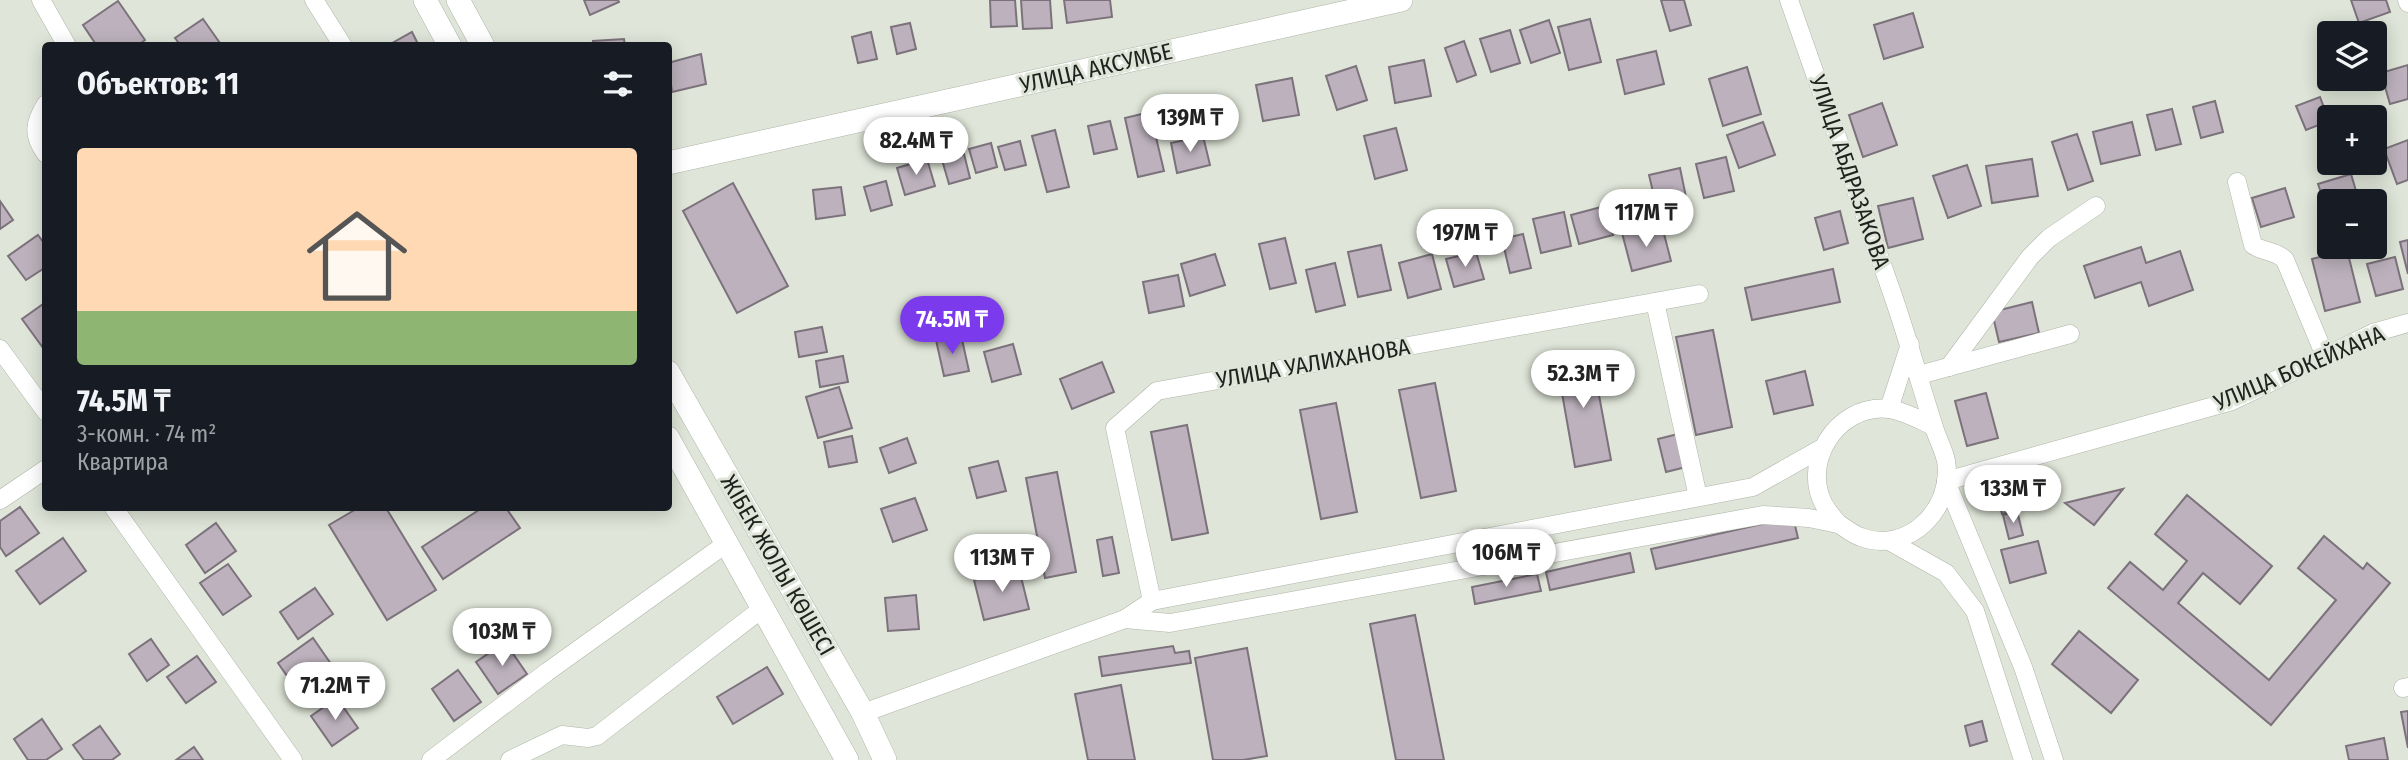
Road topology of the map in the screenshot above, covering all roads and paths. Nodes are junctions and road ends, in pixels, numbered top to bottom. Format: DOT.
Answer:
graph roads {
  1 [pos="41,0"];
  2 [pos="314,0"];
  3 [pos="425,0"];
  4 [pos="458,0"];
  5 [pos="1402,0"];
  6 [pos="1789,0"];
  7 [pos="65,42"];
  8 [pos="340,42"];
  9 [pos="448,42"];
  10 [pos="481,42"];
  11 [pos="42,110"];
  12 [pos="42,147"];
  13 [pos="672,162"];
  14 [pos="2237,182"];
  15 [pos="2096,206"];
  16 [pos="1699,294"];
  17 [pos="1655,302"];
  18 [pos="2408,323"];
  19 [pos="2070,334"];
  20 [pos="1910,344"];
  21 [pos="0,349"];
  22 [pos="2325,356"];
  23 [pos="1949,367"];
  24 [pos="1919,375"];
  25 [pos="672,379"];
  26 [pos="42,407"];
  27 [pos="1889,409"];
  28 [pos="1933,426"];
  29 [pos="672,445"];
  30 [pos="1822,448"];
  31 [pos="42,472"];
  32 [pos="1947,481"];
  33 [pos="1699,498"];
  34 [pos="0,500"];
  35 [pos="116,511"];
  36 [pos="1838,524"];
  37 [pos="1889,541"];
  38 [pos="727,543"];
  39 [pos="1152,601"];
  40 [pos="763,608"];
  41 [pos="1125,619"];
  42 [pos="863,713"];
  43 [pos="2016,757"];
  44 [pos="293,760"];
  45 [pos="431,760"];
  46 [pos="510,760"];
  47 [pos="847,760"];
  48 [pos="885,760"];
  49 [pos="2053,760"];
  1 -- 7 [label="street"];
  2 -- 8 [label="street"];
  3 -- 9 [label="main road"];
  4 -- 10 [label="main road"];
  5 -- 13 [label="main road, УЛИЦА АКСУМБЕ"];
  6 -- 20 [label="street, УЛИЦА АБДРАЗАКОВА"];
  11 -- 12 [label="street"];
  14 -- 22 [label="street"];
  15 -- 23 [label="street"];
  16 -- 17 [label="street, УЛИЦА УАЛИХАНОВА"];
  17 -- 33 [label="street"];
  17 -- 39 [label="street, УЛИЦА УАЛИХАНОВА"];
  18 -- 22 [label="street, УЛИЦА БОКЕЙХАНА"];
  19 -- 23 [label="street"];
  20 -- 24 [label="street, УЛИЦА АБДРАЗАКОВА"];
  20 -- 27 [label="street"];
  21 -- 26 [label="street"];
  22 -- 32 [label="street, УЛИЦА БОКЕЙХАНА"];
  23 -- 24 [label="street"];
  24 -- 28 [label="street, УЛИЦА АБДРАЗАКОВА"];
  25 -- 42 [label="main road, ЖІБЕК ЖОЛЫ КӨШЕСІ"];
  27 -- 28 [label="street"];
  27 -- 30 [label="street"];
  28 -- 32 [label="street"];
  29 -- 38 [label="main road, ЖІБЕК ЖОЛЫ КӨШЕСІ"];
  30 -- 33 [label="street"];
  30 -- 36 [label="street"];
  31 -- 34 [label="street"];
  32 -- 37 [label="street"];
  32 -- 49 [label="street"];
  33 -- 39 [label="street"];
  35 -- 44 [label="street"];
  36 -- 37 [label="street"];
  36 -- 41 [label="street"];
  37 -- 43 [label="street"];
  38 -- 40 [label="main road, ЖІБЕК ЖОЛЫ КӨШЕСІ"];
  38 -- 45 [label="street"];
  39 -- 41 [label="street"];
  40 -- 46 [label="street"];
  40 -- 47 [label="main road, ЖІБЕК ЖОЛЫ КӨШЕСІ"];
  41 -- 42 [label="street"];
  42 -- 48 [label="main road, ЖІБЕК ЖОЛЫ КӨШЕСІ"];
}
